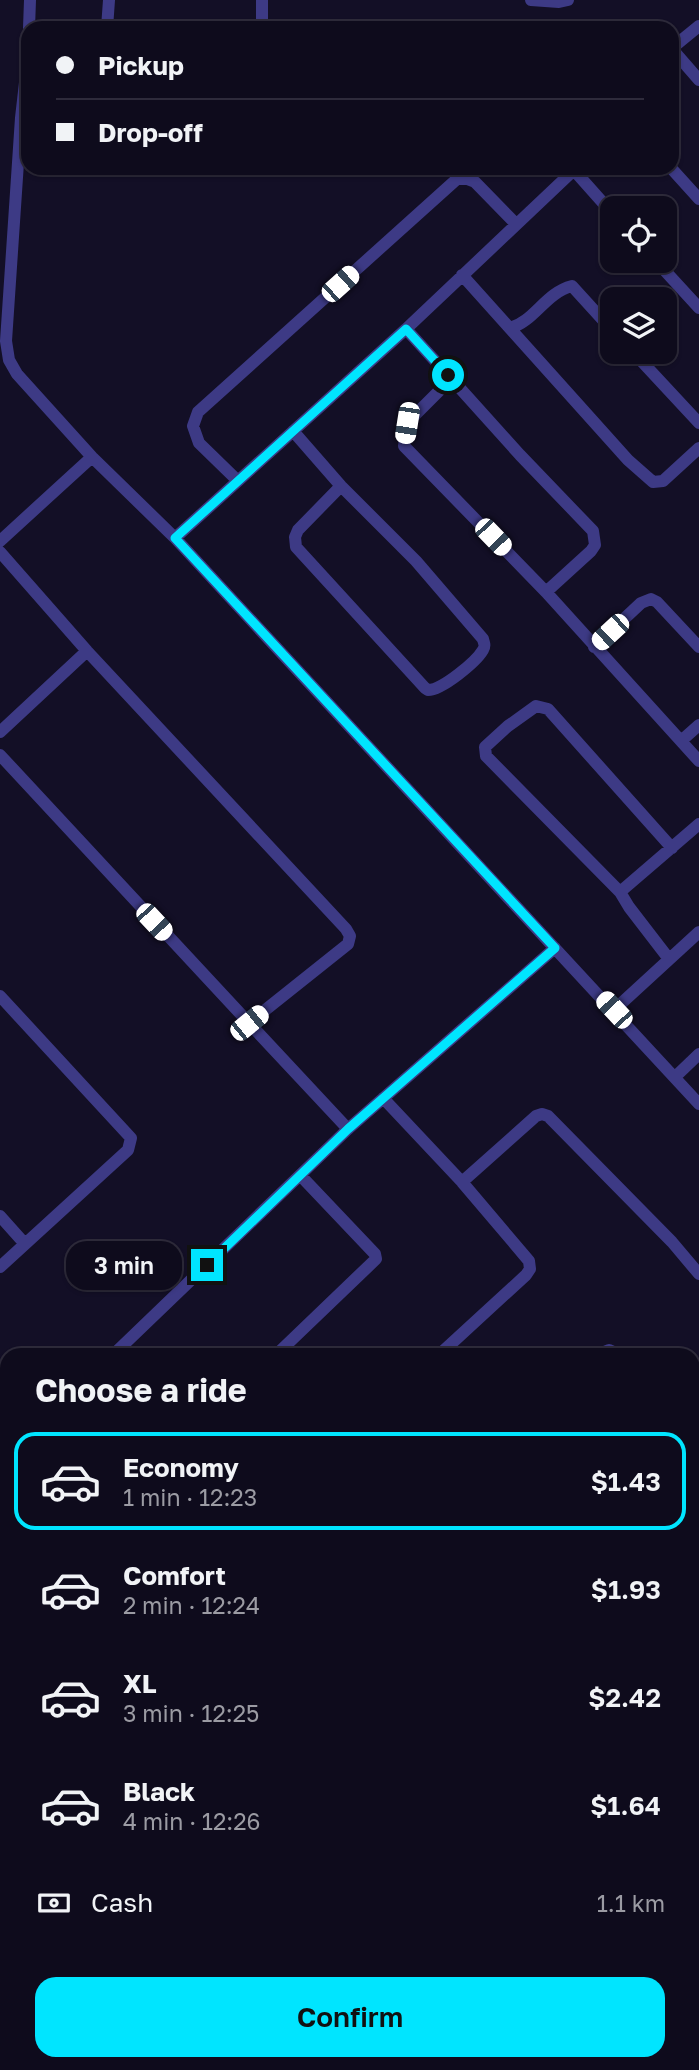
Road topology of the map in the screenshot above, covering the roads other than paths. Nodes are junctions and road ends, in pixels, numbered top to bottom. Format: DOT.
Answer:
graph roads {
  1 [pos="30,0"];
  2 [pos="109,0"];
  3 [pos="262,0"];
  4 [pos="531,0"];
  5 [pos="568,0"];
  6 [pos="29,21"];
  7 [pos="108,21"];
  8 [pos="262,21"];
  9 [pos="699,26"];
  10 [pos="679,43"];
  11 [pos="679,57"];
  12 [pos="699,80"];
  13 [pos="21,118"];
  14 [pos="567,175"];
  15 [pos="578,175"];
  16 [pos="677,175"];
  17 [pos="600,199"];
  18 [pos="699,199"];
  19 [pos="515,223"];
  20 [pos="667,273"];
  21 [pos="462,275"];
  22 [pos="699,308"];
  23 [pos="600,317"];
  24 [pos="510,328"];
  25 [pos="406,329"];
  26 [pos="644,364"];
  27 [pos="448,375"];
  28 [pos="699,423"];
  29 [pos="293,431"];
  30 [pos="699,448"];
  31 [pos="92,457"];
  32 [pos="237,481"];
  33 [pos="341,486"];
  34 [pos="175,538"];
  35 [pos="0,541"];
  36 [pos="0,552"];
  37 [pos="546,592"];
  38 [pos="594,647"];
  39 [pos="699,647"];
  40 [pos="87,651"];
  41 [pos="699,725"];
  42 [pos="0,732"];
  43 [pos="681,741"];
  44 [pos="0,755"];
  45 [pos="699,761"];
  46 [pos="699,824"];
  47 [pos="672,848"];
  48 [pos="620,892"];
  49 [pos="699,932"];
  50 [pos="555,948"];
  51 [pos="669,959"];
  52 [pos="0,996"];
  53 [pos="614,1010"];
  54 [pos="249,1023"];
  55 [pos="699,1055"];
  56 [pos="675,1077"];
  57 [pos="383,1098"];
  58 [pos="699,1104"];
  59 [pos="348,1129"];
  60 [pos="300,1175"];
  61 [pos="462,1182"];
  62 [pos="0,1216"];
  63 [pos="25,1244"];
  64 [pos="0,1268"];
  65 [pos="699,1273"];
  66 [pos="120,1348"];
  67 [pos="283,1348"];
  68 [pos="447,1348"];
  1 -- 6 [label="street"];
  2 -- 7 [label="street"];
  3 -- 8 [label="street"];
  4 -- 5 [label="street"];
  9 -- 10 [label="street"];
  11 -- 12 [label="street"];
  13 -- 31 [label="street"];
  14 -- 19 [label="street"];
  15 -- 17 [label="street"];
  16 -- 18 [label="street"];
  19 -- 21 [label="street"];
  19 -- 32 [label="street"];
  20 -- 22 [label="street"];
  21 -- 24 [label="street"];
  21 -- 25 [label="street"];
  23 -- 24 [label="street"];
  24 -- 30 [label="street"];
  25 -- 27 [label="street"];
  25 -- 29 [label="street"];
  26 -- 28 [label="street"];
  27 -- 37 [label="street"];
  27 -- 37 [label="street"];
  29 -- 32 [label="street"];
  29 -- 33 [label="street"];
  31 -- 34 [label="street"];
  31 -- 35 [label="street"];
  32 -- 34 [label="street"];
  33 -- 33 [label="street"];
  34 -- 50 [label="street"];
  36 -- 40 [label="street"];
  37 -- 38 [label="street"];
  38 -- 39 [label="street"];
  38 -- 43 [label="street"];
  40 -- 42 [label="street"];
  40 -- 54 [label="street"];
  41 -- 43 [label="street"];
  43 -- 45 [label="street"];
  44 -- 54 [label="street"];
  46 -- 47 [label="street"];
  47 -- 48 [label="street"];
  47 -- 48 [label="street"];
  48 -- 51 [label="street"];
  49 -- 51 [label="street"];
  50 -- 53 [label="street"];
  50 -- 57 [label="street"];
  51 -- 53 [label="street"];
  52 -- 63 [label="street"];
  53 -- 56 [label="street"];
  54 -- 59 [label="street"];
  55 -- 56 [label="street"];
  56 -- 58 [label="street"];
  57 -- 59 [label="street"];
  57 -- 61 [label="street"];
  59 -- 60 [label="street"];
  60 -- 66 [label="street"];
  60 -- 67 [label="street"];
  61 -- 65 [label="street"];
  61 -- 68 [label="street"];
  62 -- 63 [label="street"];
  63 -- 64 [label="street"];
}
